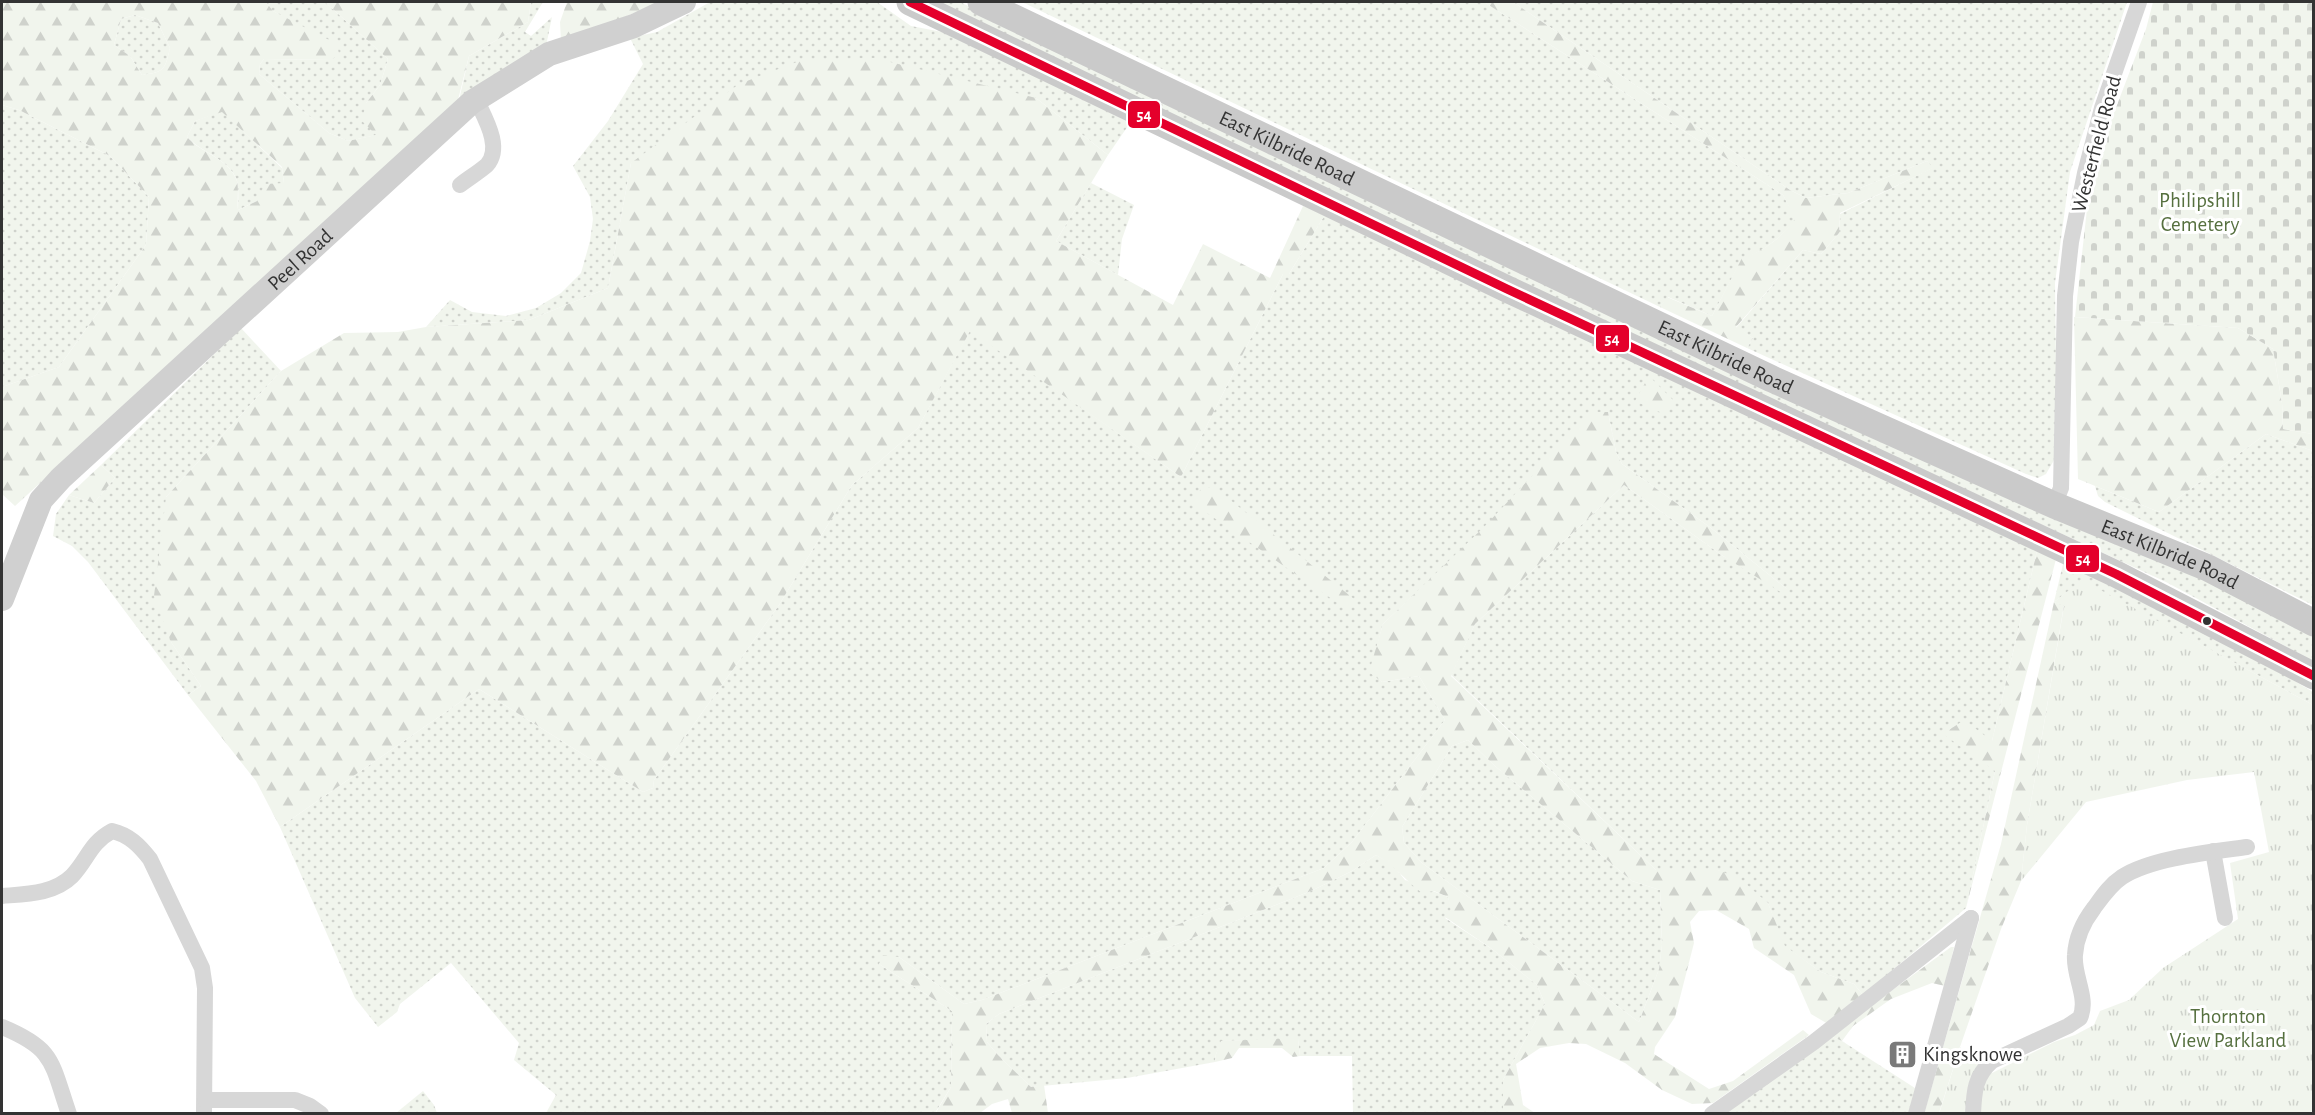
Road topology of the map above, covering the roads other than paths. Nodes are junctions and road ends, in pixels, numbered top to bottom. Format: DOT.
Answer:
graph roads {
  1 [pos="681,2"];
  2 [pos="910,2"];
  3 [pos="981,2"];
  4 [pos="2139,2"];
  5 [pos="476,99"];
  6 [pos="460,185"];
  7 [pos="2054,505"];
  8 [pos="2,599"];
  9 [pos="2313,623"];
  10 [pos="2313,679"];
  11 [pos="2247,847"];
  12 [pos="2213,851"];
  13 [pos="2,896"];
  14 [pos="2225,918"];
  15 [pos="2,1027"];
  16 [pos="205,1107"];
  17 [pos="69,1113"];
  18 [pos="321,1113"];
  19 [pos="1712,1113"];
  20 [pos="1916,1113"];
  21 [pos="1972,1113"];
  1 -- 5 [label="street, Peel Road"];
  2 -- 10 [label="main road, East Kilbride Road"];
  3 -- 7 [label="main road, East Kilbride Road"];
  4 -- 7 [label="street, Westerfield Road"];
  5 -- 6 [label="street"];
  5 -- 8 [label="street, Peel Road"];
  7 -- 9 [label="main road, East Kilbride Road"];
  11 -- 12 [label="street"];
  12 -- 14 [label="street"];
  12 -- 21 [label="street"];
  13 -- 16 [label="street"];
  15 -- 17 [label="street"];
  16 -- 18 [label="street"];
  19 -- 20 [label="street"];
}
